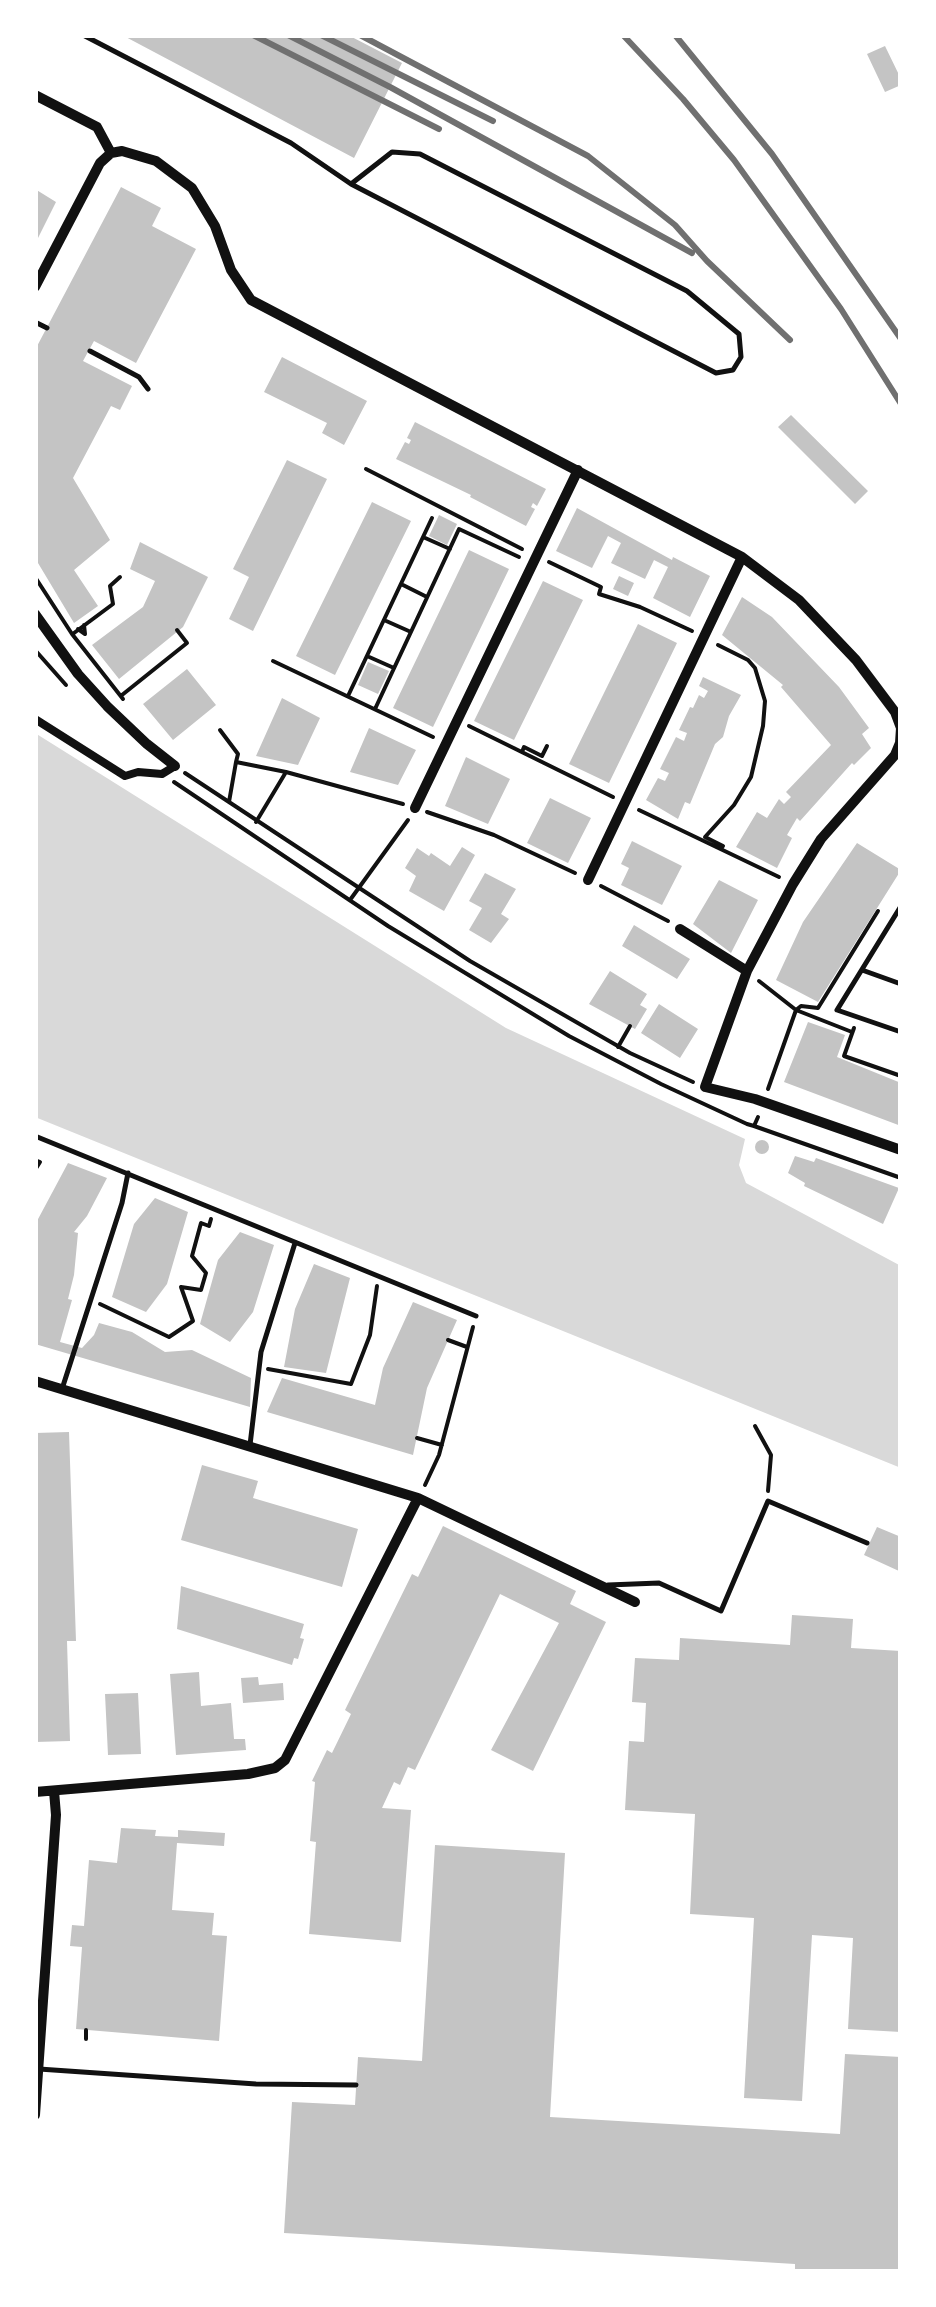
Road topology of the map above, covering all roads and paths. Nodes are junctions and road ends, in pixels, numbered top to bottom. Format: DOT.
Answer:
graph roads {
  1 [pos="83,35"];
  2 [pos="35,95"];
  3 [pos="111,154"];
  4 [pos="351,184"];
  5 [pos="35,287"];
  6 [pos="35,322"];
  7 [pos="47,328"];
  8 [pos="90,351"];
  9 [pos="148,389"];
  10 [pos="366,468"];
  11 [pos="578,470"];
  12 [pos="432,518"];
  13 [pos="423,537"];
  14 [pos="450,550"];
  15 [pos="742,558"];
  16 [pos="534,560"];
  17 [pos="554,564"];
  18 [pos="35,576"];
  19 [pos="120,578"];
  20 [pos="400,584"];
  21 [pos="428,597"];
  22 [pos="35,614"];
  23 [pos="384,620"];
  24 [pos="84,625"];
  25 [pos="686,628"];
  26 [pos="46,630"];
  27 [pos="177,630"];
  28 [pos="411,632"];
  29 [pos="35,639"];
  30 [pos="720,646"];
  31 [pos="367,656"];
  32 [pos="273,660"];
  33 [pos="394,668"];
  34 [pos="120,696"];
  35 [pos="348,696"];
  36 [pos="130,708"];
  37 [pos="375,709"];
  38 [pos="35,719"];
  39 [pos="457,720"];
  40 [pos="220,730"];
  41 [pos="446,743"];
  42 [pos="547,746"];
  43 [pos="522,752"];
  44 [pos="236,762"];
  45 [pos="175,766"];
  46 [pos="286,772"];
  47 [pos="162,774"];
  48 [pos="625,803"];
  49 [pos="229,804"];
  50 [pos="415,808"];
  51 [pos="256,822"];
  52 [pos="721,849"];
  53 [pos="588,880"];
  54 [pos="793,884"];
  55 [pos="358,890"];
  56 [pos="350,900"];
  57 [pos="901,906"];
  58 [pos="878,911"];
  59 [pos="680,928"];
  60 [pos="862,970"];
  61 [pos="747,972"];
  62 [pos="901,984"];
  63 [pos="796,1010"];
  64 [pos="858,1017"];
  65 [pos="630,1026"];
  66 [pos="852,1032"];
  67 [pos="901,1032"];
  68 [pos="618,1046"];
  69 [pos="901,1076"];
  70 [pos="705,1086"];
  71 [pos="763,1102"];
  72 [pos="754,1126"];
  73 [pos="35,1136"];
  74 [pos="901,1150"];
  75 [pos="826,1152"];
  76 [pos="847,1159"];
  77 [pos="35,1160"];
  78 [pos="822,1161"];
  79 [pos="843,1169"];
  80 [pos="35,1170"];
  81 [pos="128,1173"];
  82 [pos="901,1178"];
  83 [pos="212,1218"];
  84 [pos="296,1242"];
  85 [pos="379,1276"];
  86 [pos="91,1300"];
  87 [pos="476,1316"];
  88 [pos="448,1340"];
  89 [pos="468,1347"];
  90 [pos="259,1368"];
  91 [pos="35,1381"];
  92 [pos="62,1389"];
  93 [pos="755,1426"];
  94 [pos="417,1438"];
  95 [pos="250,1445"];
  96 [pos="442,1445"];
  97 [pos="418,1498"];
  98 [pos="768,1501"];
  99 [pos="867,1544"];
  100 [pos="600,1585"];
  101 [pos="635,1602"];
  102 [pos="54,1790"];
  103 [pos="35,1792"];
  104 [pos="86,2030"];
  105 [pos="86,2039"];
  106 [pos="38,2069"];
  107 [pos="356,2085"];
  108 [pos="35,2116"];
  1 -- 4 [label="lane"];
  2 -- 3 [label="street"];
  3 -- 5 [label="street"];
  3 -- 11 [label="street"];
  4 -- 4 [label="lane"];
  6 -- 7 [label="lane"];
  8 -- 9 [label="lane"];
  10 -- 16 [label="path"];
  11 -- 15 [label="street"];
  11 -- 16 [label="street"];
  12 -- 13 [label="path"];
  13 -- 14 [label="path"];
  13 -- 20 [label="path"];
  14 -- 16 [label="path"];
  14 -- 21 [label="path"];
  15 -- 48 [label="street"];
  15 -- 54 [label="street"];
  16 -- 39 [label="street"];
  17 -- 25 [label="path"];
  18 -- 34 [label="path"];
  19 -- 24 [label="path"];
  20 -- 21 [label="path"];
  20 -- 23 [label="path"];
  21 -- 28 [label="path"];
  22 -- 26 [label="street"];
  23 -- 28 [label="path"];
  23 -- 31 [label="path"];
  26 -- 29 [label="lane"];
  26 -- 45 [label="street"];
  27 -- 34 [label="path"];
  28 -- 33 [label="path"];
  30 -- 52 [label="path"];
  31 -- 33 [label="path"];
  31 -- 35 [label="path"];
  32 -- 35 [label="path"];
  33 -- 37 [label="path"];
  34 -- 36 [label="path"];
  35 -- 37 [label="path"];
  37 -- 41 [label="path"];
  38 -- 47 [label="street"];
  39 -- 41 [label="street"];
  39 -- 43 [label="path"];
  40 -- 44 [label="path"];
  41 -- 50 [label="street"];
  42 -- 43 [label="path"];
  43 -- 48 [label="path"];
  44 -- 46 [label="path"];
  44 -- 49 [label="path"];
  45 -- 47 [label="street"];
  45 -- 49 [label="path"];
  46 -- 50 [label="path"];
  46 -- 51 [label="path"];
  47 -- 56 [label="path"];
  48 -- 52 [label="path"];
  48 -- 53 [label="street"];
  49 -- 51 [label="path"];
  50 -- 53 [label="path"];
  50 -- 55 [label="path"];
  51 -- 55 [label="path"];
  52 -- 54 [label="path"];
  53 -- 59 [label="path"];
  54 -- 61 [label="street"];
  55 -- 56 [label="path"];
  55 -- 68 [label="path"];
  56 -- 72 [label="path"];
  57 -- 60 [label="lane"];
  58 -- 63 [label="path"];
  59 -- 61 [label="street"];
  60 -- 62 [label="lane"];
  60 -- 64 [label="lane"];
  61 -- 63 [label="path"];
  61 -- 70 [label="street"];
  63 -- 66 [label="path"];
  63 -- 71 [label="path"];
  64 -- 66 [label="path"];
  64 -- 67 [label="lane"];
  65 -- 68 [label="path"];
  66 -- 69 [label="path"];
  68 -- 70 [label="path"];
  70 -- 71 [label="street"];
  71 -- 72 [label="path"];
  71 -- 74 [label="street"];
  72 -- 75 [label="path"];
  73 -- 81 [label="lane"];
  75 -- 76 [label="path"];
  75 -- 78 [label="path"];
  76 -- 79 [label="path"];
  76 -- 82 [label="path"];
  77 -- 80 [label="path"];
  81 -- 84 [label="lane"];
  81 -- 86 [label="lane"];
  83 -- 86 [label="path"];
  84 -- 85 [label="lane"];
  84 -- 90 [label="lane"];
  85 -- 87 [label="lane"];
  85 -- 90 [label="path"];
  86 -- 92 [label="lane"];
  87 -- 89 [label="path"];
  88 -- 89 [label="path"];
  89 -- 96 [label="path"];
  90 -- 95 [label="lane"];
  91 -- 92 [label="street"];
  92 -- 95 [label="street"];
  93 -- 98 [label="path"];
  94 -- 96 [label="path"];
  95 -- 97 [label="street"];
  96 -- 97 [label="path"];
  97 -- 100 [label="street"];
  97 -- 102 [label="street"];
  98 -- 99 [label="lane"];
  98 -- 100 [label="lane"];
  100 -- 101 [label="street"];
  102 -- 103 [label="street"];
  102 -- 106 [label="street"];
  104 -- 105 [label="path"];
  106 -- 107 [label="lane"];
  106 -- 108 [label="street"];
}
